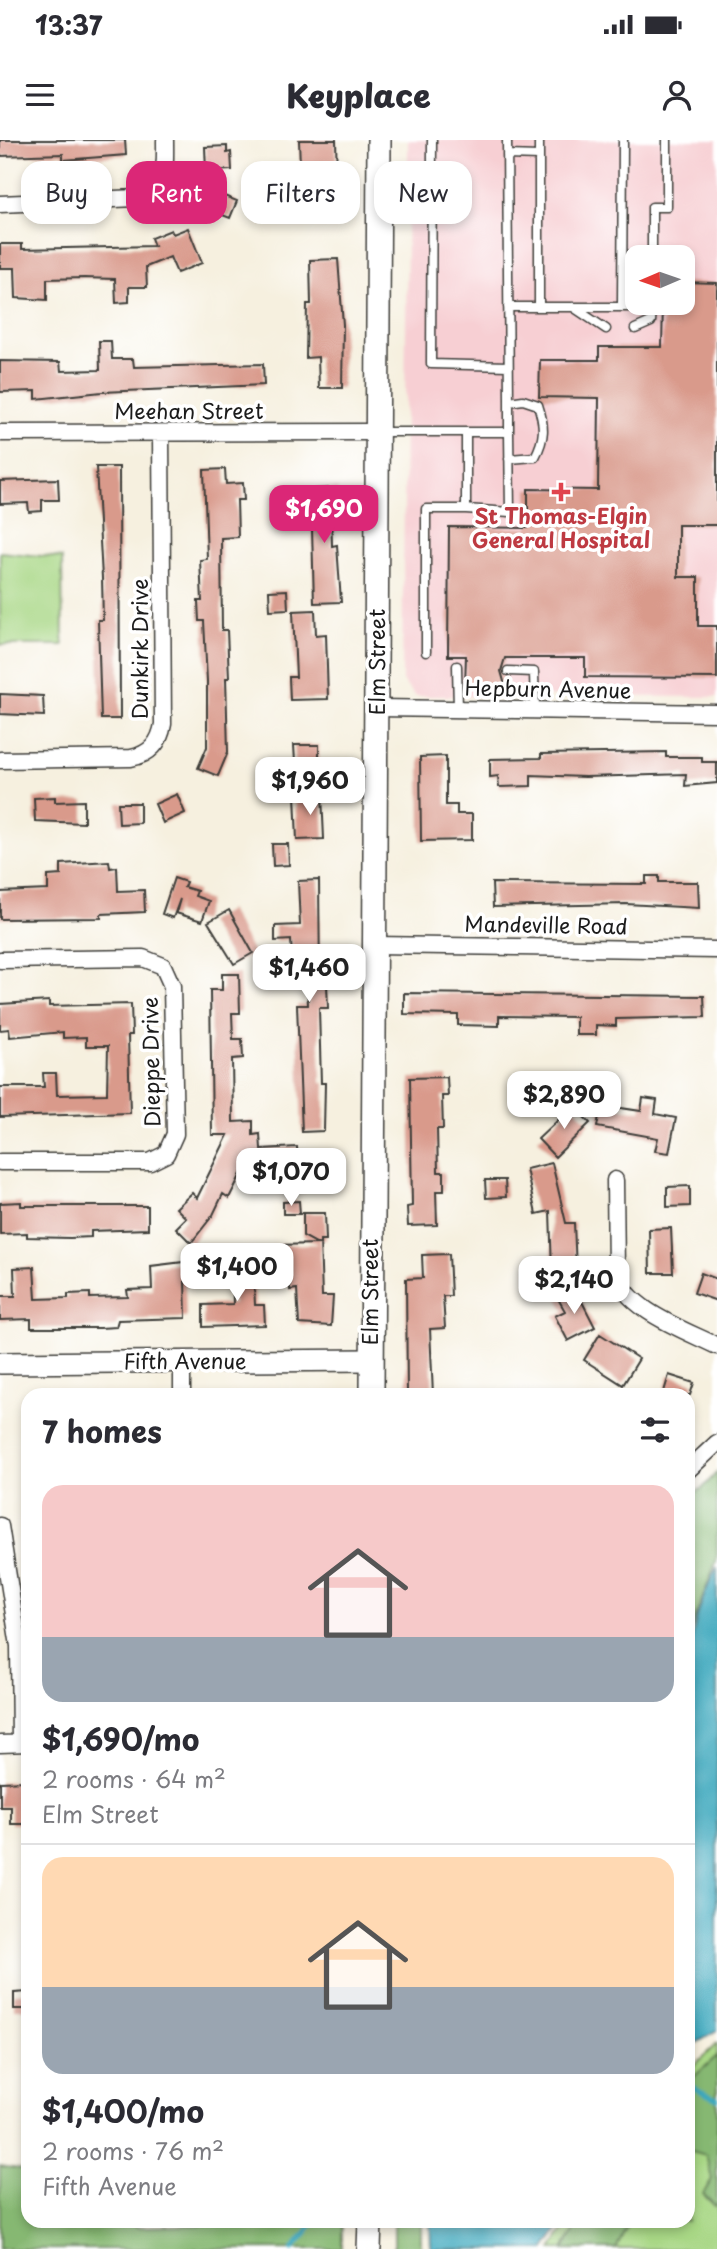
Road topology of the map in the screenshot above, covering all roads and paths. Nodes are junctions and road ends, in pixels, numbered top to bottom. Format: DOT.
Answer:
graph roads {
  1 [pos="165,140"];
  2 [pos="379,140"];
  3 [pos="432,140"];
  4 [pos="507,140"];
  5 [pos="539,140"];
  6 [pos="623,140"];
  7 [pos="667,140"];
  8 [pos="507,155"];
  9 [pos="539,156"];
  10 [pos="0,204"];
  11 [pos="652,245"];
  12 [pos="508,307"];
  13 [pos="539,307"];
  14 [pos="573,307"];
  15 [pos="622,307"];
  16 [pos="625,307"];
  17 [pos="651,315"];
  18 [pos="606,329"];
  19 [pos="635,329"];
  20 [pos="508,366"];
  21 [pos="509,402"];
  22 [pos="379,432"];
  23 [pos="466,432"];
  24 [pos="509,432"];
  25 [pos="0,433"];
  26 [pos="161,433"];
  27 [pos="509,459"];
  28 [pos="466,509"];
  29 [pos="426,652"];
  30 [pos="457,666"];
  31 [pos="508,671"];
  32 [pos="378,708"];
  33 [pos="458,709"];
  34 [pos="535,710"];
  35 [pos="717,713"];
  36 [pos="0,760"];
  37 [pos="374,945"];
  38 [pos="717,950"];
  39 [pos="0,960"];
  40 [pos="0,1162"];
  41 [pos="615,1181"];
  42 [pos="717,1346"];
  43 [pos="371,1360"];
  44 [pos="182,1362"];
  45 [pos="0,1363"];
  46 [pos="182,1388"];
  47 [pos="372,1388"];
  48 [pos="717,1443"];
  49 [pos="695,1463"];
  50 [pos="0,1526"];
  51 [pos="21,1685"];
  52 [pos="21,1743"];
  53 [pos="0,1744"];
  54 [pos="370,2228"];
  55 [pos="369,2249"];
  1 -- 10 [label="street"];
  2 -- 22 [label="main road, Elm Street"];
  3 -- 20 [label="lane"];
  4 -- 8 [label="lane"];
  5 -- 9 [label="lane"];
  6 -- 15 [label="lane"];
  7 -- 11 [label="lane"];
  8 -- 9 [label="lane"];
  8 -- 12 [label="lane"];
  9 -- 13 [label="lane"];
  12 -- 13 [label="lane"];
  12 -- 20 [label="lane"];
  13 -- 14 [label="lane"];
  14 -- 15 [label="lane"];
  14 -- 18 [label="lane"];
  15 -- 16 [label="lane"];
  17 -- 19 [label="lane"];
  20 -- 21 [label="lane"];
  21 -- 24 [label="lane"];
  21 -- 27 [label="lane"];
  22 -- 23 [label="lane"];
  22 -- 26 [label="street, Meehan Street"];
  22 -- 32 [label="main road, Elm Street"];
  23 -- 24 [label="lane"];
  23 -- 28 [label="lane"];
  24 -- 27 [label="lane"];
  25 -- 26 [label="street, Meehan Street"];
  26 -- 36 [label="street, Dunkirk Drive"];
  27 -- 28 [label="lane"];
  28 -- 29 [label="lane"];
  30 -- 33 [label="lane"];
  31 -- 34 [label="lane"];
  32 -- 33 [label="street, Hepburn Avenue"];
  32 -- 37 [label="main road, Elm Street"];
  33 -- 34 [label="street, Hepburn Avenue"];
  34 -- 35 [label="street, Hepburn Avenue"];
  37 -- 38 [label="street, Mandeville Road"];
  37 -- 43 [label="main road, Elm Street"];
  39 -- 40 [label="street, Dieppe Drive"];
  41 -- 42 [label="street"];
  43 -- 44 [label="street, Fifth Avenue"];
  43 -- 47 [label="main road, Elm Street"];
  44 -- 45 [label="street, Fifth Avenue"];
  44 -- 46 [label="street"];
  48 -- 49 [label="street"];
  50 -- 51 [label="street"];
  52 -- 53 [label="street"];
  54 -- 55 [label="main road"];
}
